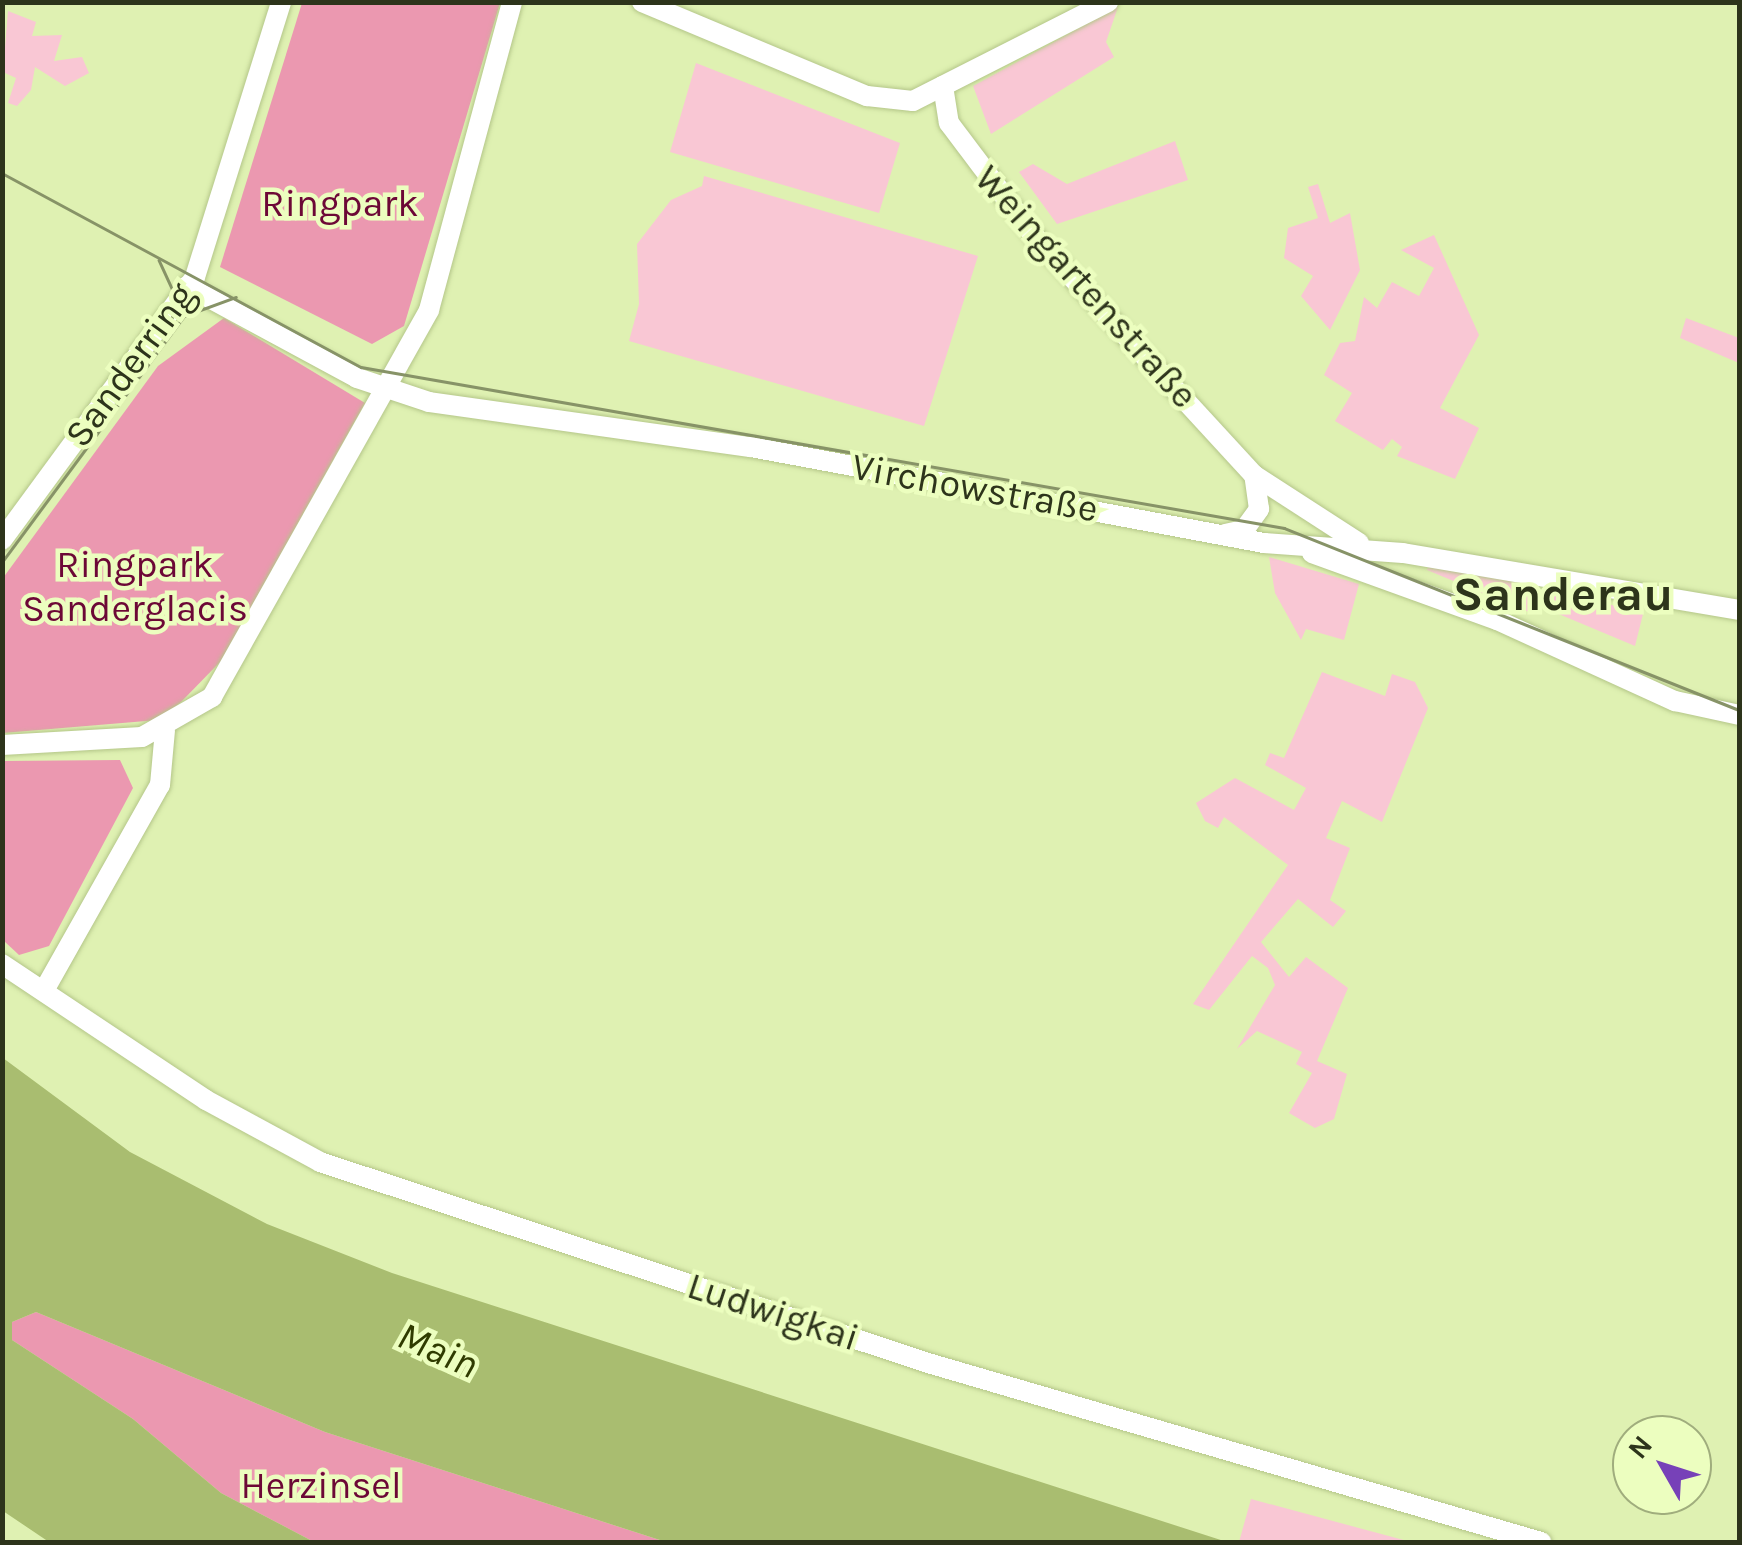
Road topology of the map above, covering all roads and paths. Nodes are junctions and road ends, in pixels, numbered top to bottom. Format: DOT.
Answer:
graph roads {
  1 [pos="281,2"];
  2 [pos="512,2"];
  3 [pos="642,2"];
  4 [pos="1108,2"];
  5 [pos="943,86"];
  6 [pos="187,286"];
  7 [pos="388,388"];
  8 [pos="1254,475"];
  9 [pos="1223,534"];
  10 [pos="2,540"];
  11 [pos="1291,547"];
  12 [pos="1380,550"];
  13 [pos="1740,610"];
  14 [pos="1740,715"];
  15 [pos="165,730"];
  16 [pos="2,745"];
  17 [pos="2,964"];
  18 [pos="46,986"];
  19 [pos="1541,1542"];
  1 -- 6 [label="street, Sanderring"];
  2 -- 7 [label="street"];
  3 -- 5 [label="street"];
  4 -- 5 [label="street"];
  5 -- 8 [label="street, Weingartenstraße"];
  6 -- 7 [label="street, Virchowstraße"];
  6 -- 10 [label="street, Sanderring"];
  7 -- 9 [label="street, Virchowstraße"];
  7 -- 15 [label="street"];
  8 -- 9 [label="street"];
  8 -- 12 [label="street, Weingartenstraße"];
  9 -- 11 [label="street, Virchowstraße"];
  11 -- 12 [label="street, Virchowstraße"];
  11 -- 14 [label="street"];
  12 -- 13 [label="street, Virchowstraße"];
  15 -- 16 [label="street"];
  15 -- 18 [label="street"];
  17 -- 18 [label="street, Ludwigkai"];
  18 -- 19 [label="street, Ludwigkai"];
}
